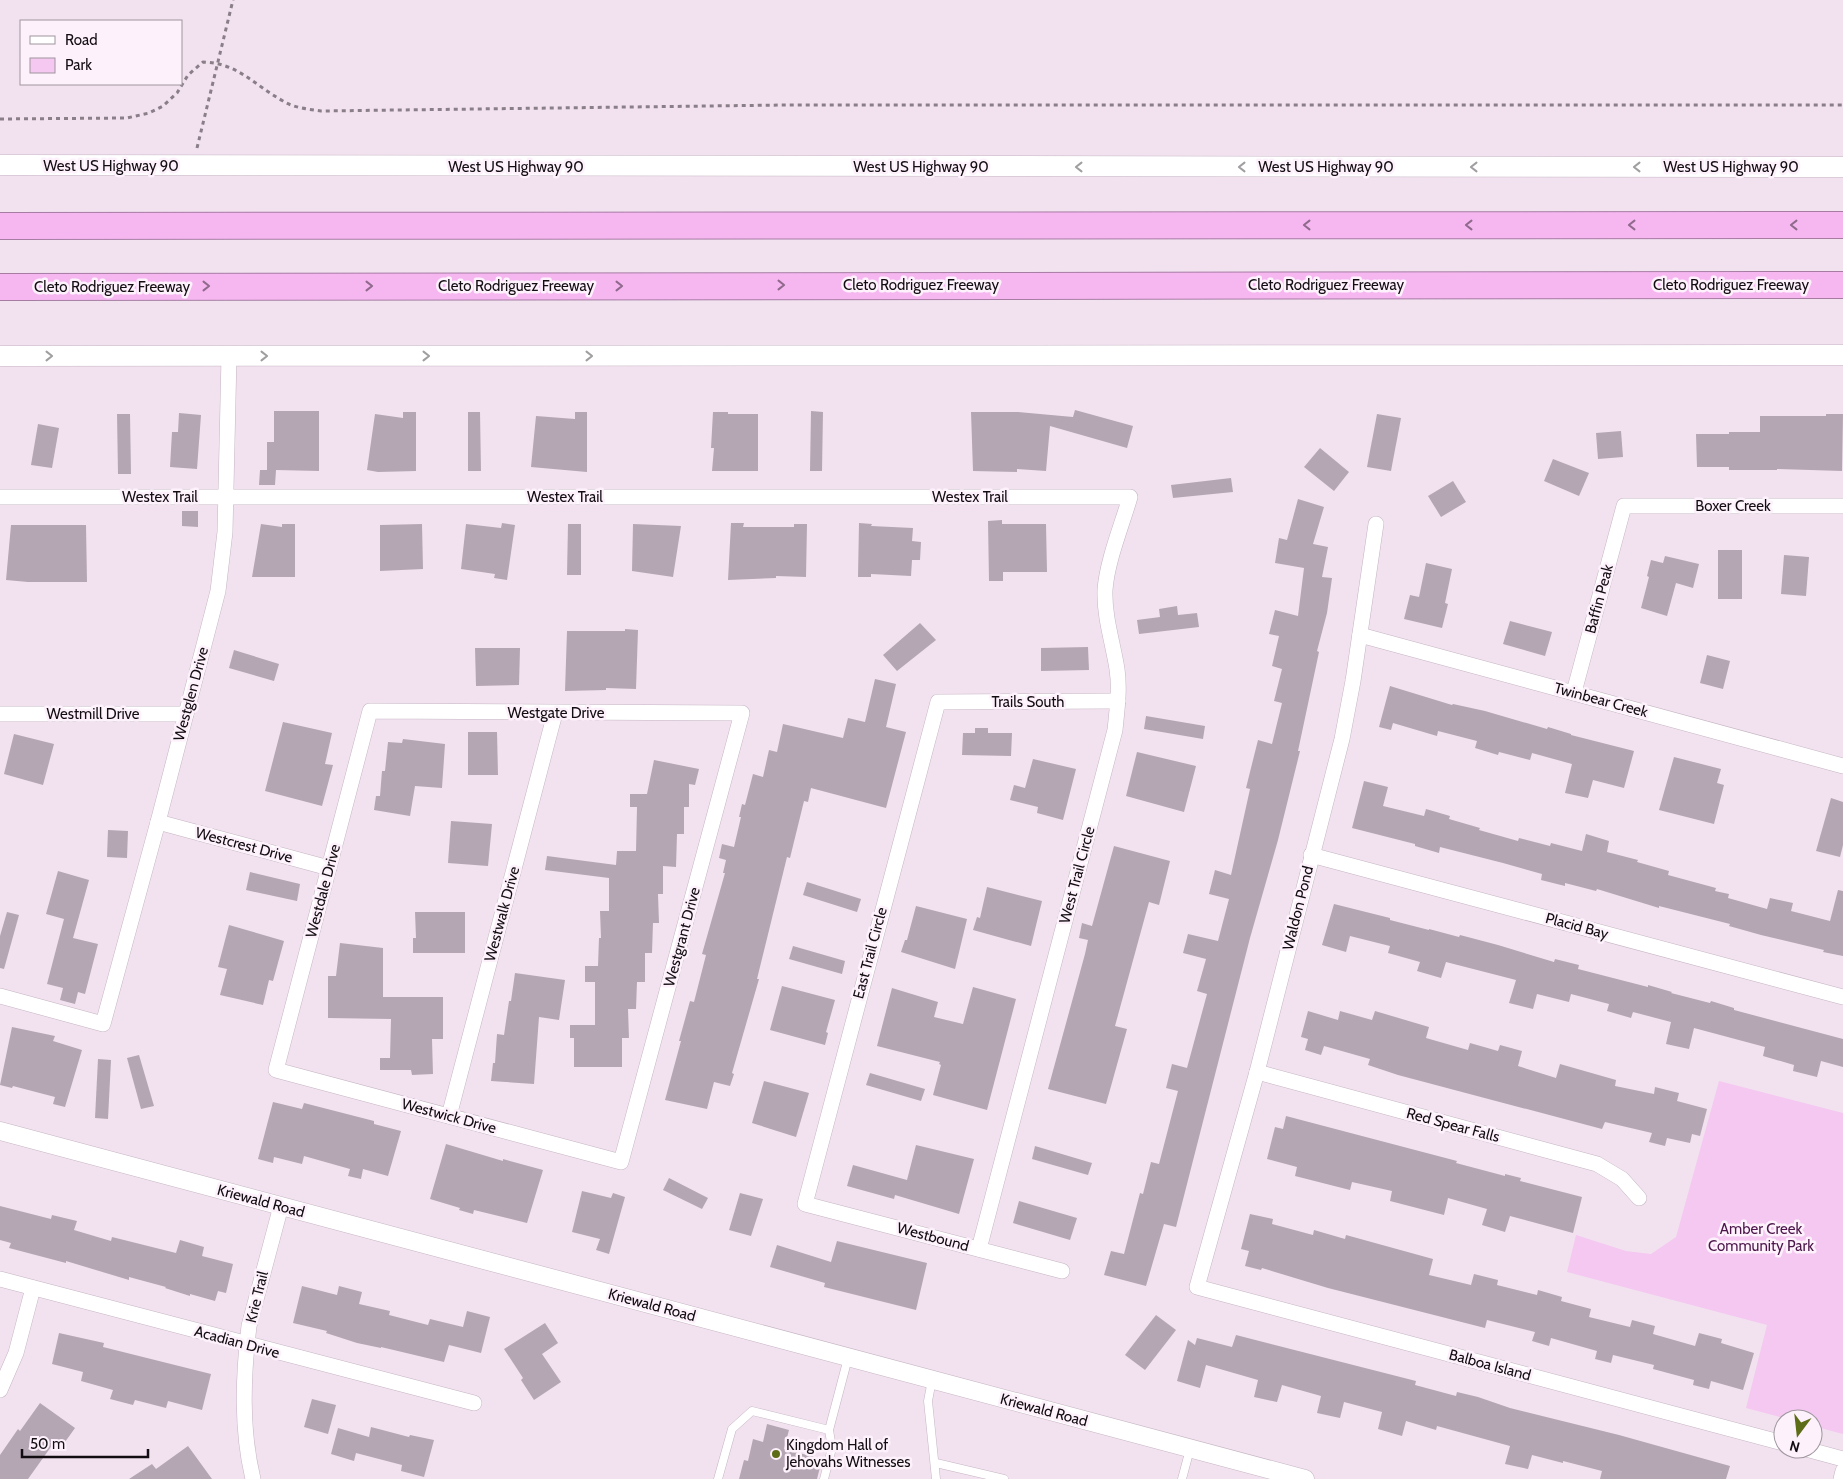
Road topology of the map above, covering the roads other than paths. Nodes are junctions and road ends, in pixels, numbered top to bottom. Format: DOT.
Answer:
graph roads {
  1 [pos="0,165"];
  2 [pos="1843,167"];
  3 [pos="1843,225"];
  4 [pos="0,226"];
  5 [pos="1843,285"];
  6 [pos="0,287"];
  7 [pos="1843,355"];
  8 [pos="0,356"];
  9 [pos="228,356"];
  10 [pos="225,497"];
  11 [pos="1130,497"];
  12 [pos="0,498"];
  13 [pos="1624,506"];
  14 [pos="1843,506"];
  15 [pos="1376,524"];
  16 [pos="1360,635"];
  17 [pos="1574,692"];
  18 [pos="1118,701"];
  19 [pos="938,702"];
  20 [pos="370,712"];
  21 [pos="555,713"];
  22 [pos="742,713"];
  23 [pos="0,714"];
  24 [pos="186,714"];
  25 [pos="1843,766"];
  26 [pos="158,822"];
  27 [pos="1311,855"];
  28 [pos="329,868"];
  29 [pos="0,996"];
  30 [pos="1843,997"];
  31 [pos="276,1070"];
  32 [pos="1256,1072"];
  33 [pos="449,1116"];
  34 [pos="0,1131"];
  35 [pos="621,1162"];
  36 [pos="1639,1198"];
  37 [pos="805,1204"];
  38 [pos="281,1206"];
  39 [pos="979,1249"];
  40 [pos="1062,1270"];
  41 [pos="0,1279"];
  42 [pos="1197,1287"];
  43 [pos="33,1288"];
  44 [pos="247,1345"];
  45 [pos="848,1358"];
  46 [pos="932,1380"];
  47 [pos="0,1390"];
  48 [pos="474,1403"];
  49 [pos="829,1430"];
  50 [pos="1773,1440"];
  51 [pos="1190,1449"];
  52 [pos="1823,1454"];
  53 [pos="1843,1459"];
  54 [pos="936,1463"];
  55 [pos="1843,1470"];
  56 [pos="253,1479"];
  57 [pos="718,1479"];
  58 [pos="824,1479"];
  59 [pos="936,1479"];
  60 [pos="1004,1479"];
  61 [pos="1182,1479"];
  62 [pos="1304,1479"];
  63 [pos="1841,1479"];
  2 -- 1 [label="main road, West US Highway 90, one-way"];
  3 -- 4 [label="highway, one-way"];
  6 -- 5 [label="highway, Cleto Rodriguez Freeway, one-way"];
  9 -- 7 [label="main road, one-way"];
  8 -- 9 [label="main road, one-way"];
  9 -- 10 [label="street, Westglen Drive"];
  10 -- 11 [label="street, Westex Trail"];
  10 -- 12 [label="street, Westex Trail"];
  10 -- 24 [label="street, Westglen Drive"];
  11 -- 18 [label="street, West Trail Circle"];
  13 -- 14 [label="street, Boxer Creek"];
  13 -- 17 [label="street, Baffin Peak"];
  15 -- 16 [label="street, Waldon Pond"];
  16 -- 17 [label="street, Twinbear Creek"];
  16 -- 27 [label="street, Waldon Pond"];
  17 -- 25 [label="street, Twinbear Creek"];
  18 -- 19 [label="street, Trails South"];
  18 -- 39 [label="street, West Trail Circle"];
  19 -- 37 [label="street, East Trail Circle"];
  20 -- 21 [label="street, Westgate Drive"];
  20 -- 28 [label="street, Westdale Drive"];
  21 -- 22 [label="street, Westgate Drive"];
  21 -- 33 [label="street, Westwalk Drive"];
  22 -- 35 [label="street, Westgrant Drive"];
  23 -- 24 [label="street, Westmill Drive"];
  24 -- 26 [label="street, Westglen Drive"];
  26 -- 28 [label="street, Westcrest Drive"];
  26 -- 29 [label="street, Westglen Drive"];
  27 -- 30 [label="street, Placid Bay"];
  27 -- 32 [label="street, Waldon Pond"];
  28 -- 31 [label="street, Westdale Drive"];
  31 -- 33 [label="street, Westwick Drive"];
  32 -- 36 [label="street, Red Spear Falls"];
  32 -- 42 [label="street, Waldon Pond"];
  33 -- 35 [label="street, Westwick Drive"];
  34 -- 38 [label="street, Kriewald Road"];
  37 -- 39 [label="street, Westbound"];
  38 -- 44 [label="street, Krie Trail"];
  38 -- 45 [label="street, Kriewald Road"];
  39 -- 40 [label="street, Westbound"];
  41 -- 43 [label="street, Acadian Drive"];
  42 -- 50 [label="street, Balboa Island"];
  43 -- 44 [label="street, Acadian Drive"];
  43 -- 47 [label="street"];
  44 -- 48 [label="street, Acadian Drive"];
  44 -- 56 [label="street, Krie Trail"];
  45 -- 46 [label="street, Kriewald Road"];
  45 -- 49 [label="lane"];
  46 -- 51 [label="street, Kriewald Road"];
  46 -- 54 [label="lane"];
  49 -- 57 [label="lane"];
  49 -- 58 [label="lane"];
  51 -- 61 [label="lane"];
  51 -- 62 [label="street, Kriewald Road"];
  52 -- 53 [label="street"];
  54 -- 59 [label="lane"];
  54 -- 60 [label="lane"];
  55 -- 63 [label="street"];
}
